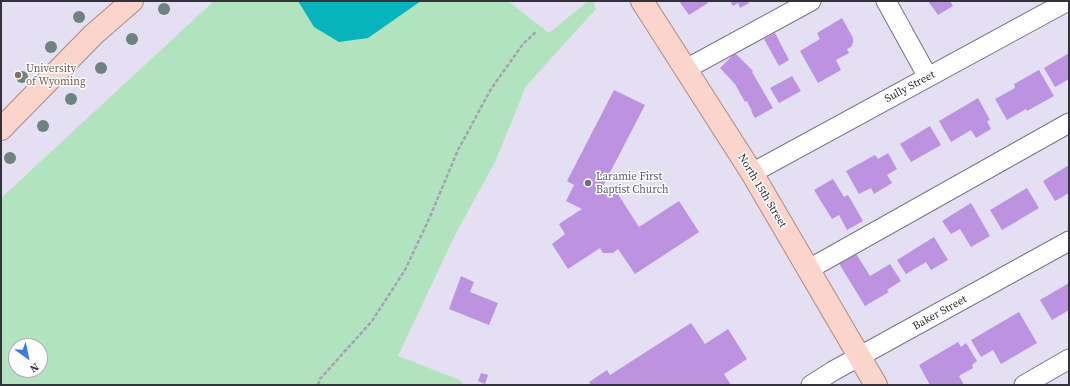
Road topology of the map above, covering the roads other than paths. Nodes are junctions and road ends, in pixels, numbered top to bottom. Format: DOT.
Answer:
graph roads {
  1 [pos="132,1"];
  2 [pos="642,1"];
  3 [pos="811,1"];
  4 [pos="886,1"];
  5 [pos="1068,1"];
  6 [pos="686,69"];
  7 [pos="928,77"];
  8 [pos="1069,123"];
  9 [pos="1,129"];
  10 [pos="752,173"];
  11 [pos="1069,240"];
  12 [pos="809,269"];
  13 [pos="859,357"];
  14 [pos="1069,359"];
  15 [pos="811,385"];
  16 [pos="876,385"];
  17 [pos="1024,385"];
  1 -- 9 [label="main road"];
  2 -- 6 [label="main road, North 15th Street"];
  3 -- 6 [label="street"];
  4 -- 7 [label="street"];
  5 -- 7 [label="street, Sully Street"];
  6 -- 10 [label="main road, North 15th Street"];
  7 -- 10 [label="street, Sully Street"];
  8 -- 12 [label="street"];
  10 -- 12 [label="main road, North 15th Street"];
  11 -- 13 [label="street, Baker Street"];
  12 -- 13 [label="main road, North 15th Street"];
  13 -- 15 [label="street, Baker Street"];
  13 -- 16 [label="main road, North 15th Street"];
  14 -- 17 [label="street"];
}
